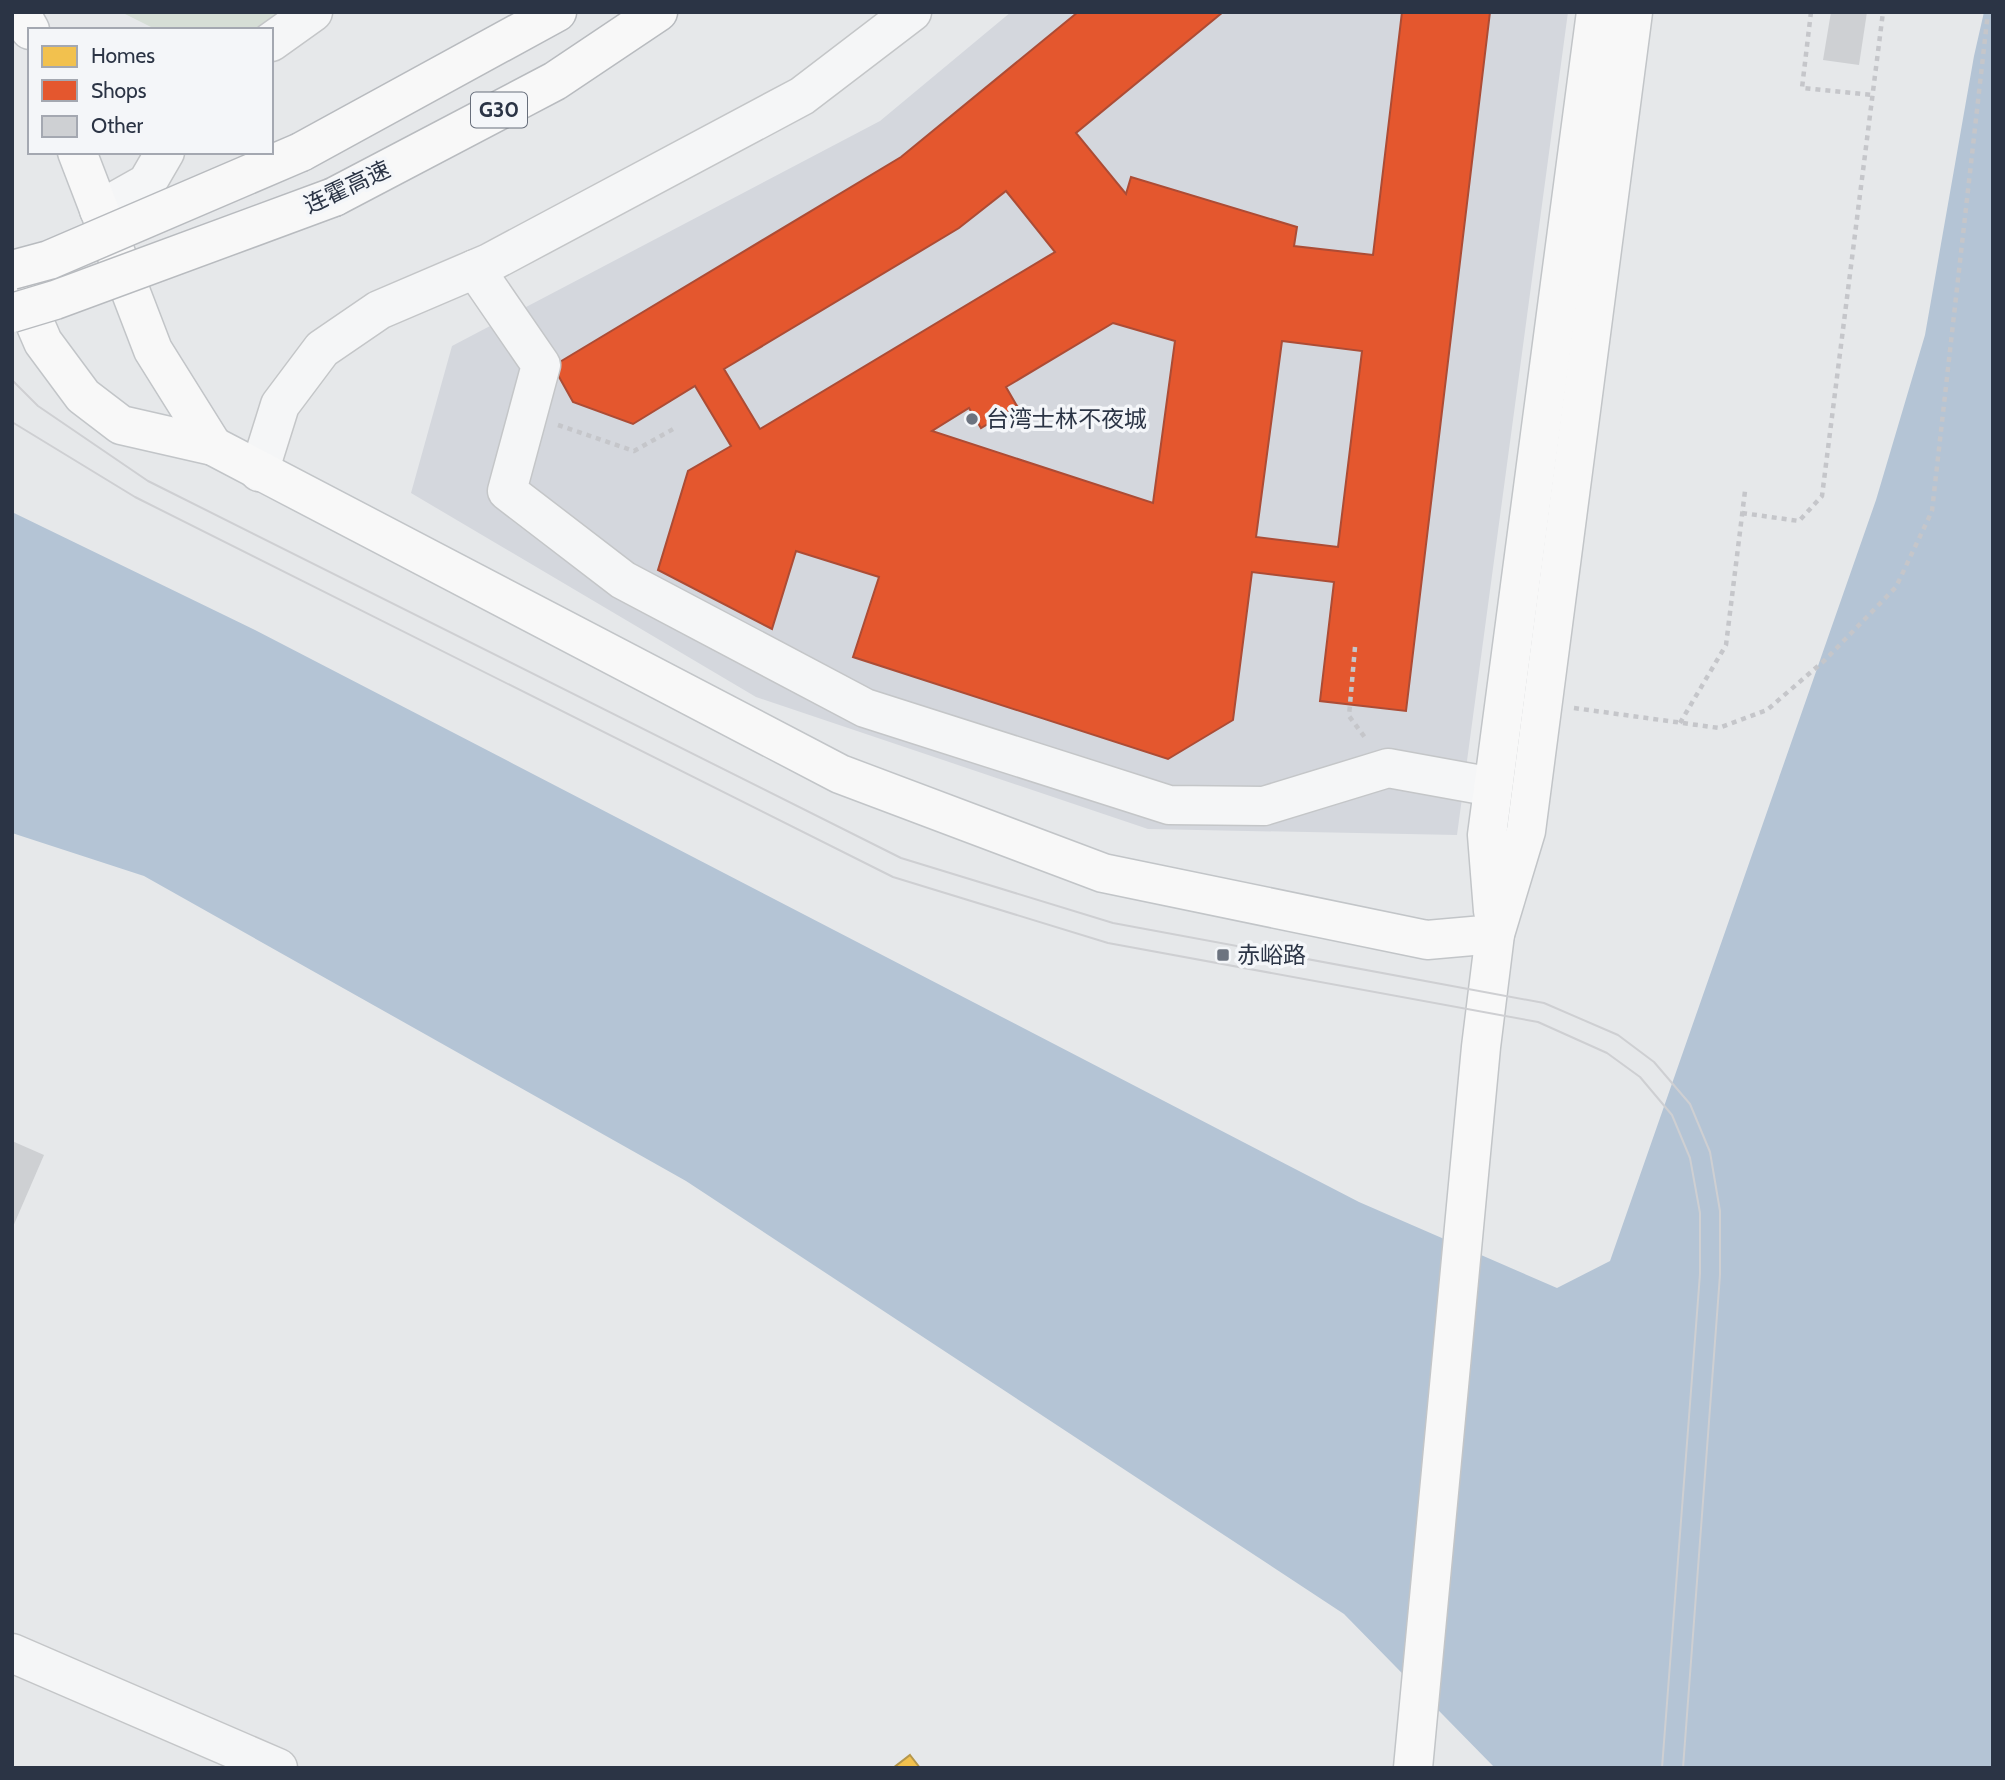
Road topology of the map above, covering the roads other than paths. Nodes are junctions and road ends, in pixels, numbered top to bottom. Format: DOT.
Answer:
graph roads {
  1 [pos="20,12"];
  2 [pos="313,12"];
  3 [pos="557,12"];
  4 [pos="658,12"];
  5 [pos="912,12"];
  6 [pos="1595,12"];
  7 [pos="1633,12"];
  8 [pos="29,28"];
  9 [pos="273,41"];
  10 [pos="78,154"];
  11 [pos="164,154"];
  12 [pos="99,210"];
  13 [pos="475,269"];
  14 [pos="12,271"];
  15 [pos="12,313"];
  16 [pos="213,446"];
  17 [pos="259,472"];
  18 [pos="1493,787"];
  19 [pos="1495,934"];
  20 [pos="12,1653"];
  21 [pos="276,1767"];
  22 [pos="1413,1768"];
  1 -- 8 [label="main road"];
  2 -- 9 [label="street"];
  3 -- 14 [label="main road, G30, bridge"];
  4 -- 15 [label="main road, 连霍高速 / G30, bridge"];
  5 -- 13 [label="street"];
  6 -- 18 [label="main road"];
  7 -- 19 [label="main road"];
  10 -- 12 [label="main road"];
  11 -- 12 [label="street"];
  12 -- 16 [label="main road"];
  13 -- 17 [label="street"];
  13 -- 18 [label="street"];
  14 -- 16 [label="main road"];
  16 -- 17 [label="main road"];
  17 -- 19 [label="main road"];
  18 -- 19 [label="main road"];
  19 -- 22 [label="main road"];
  20 -- 21 [label="street"];
}
